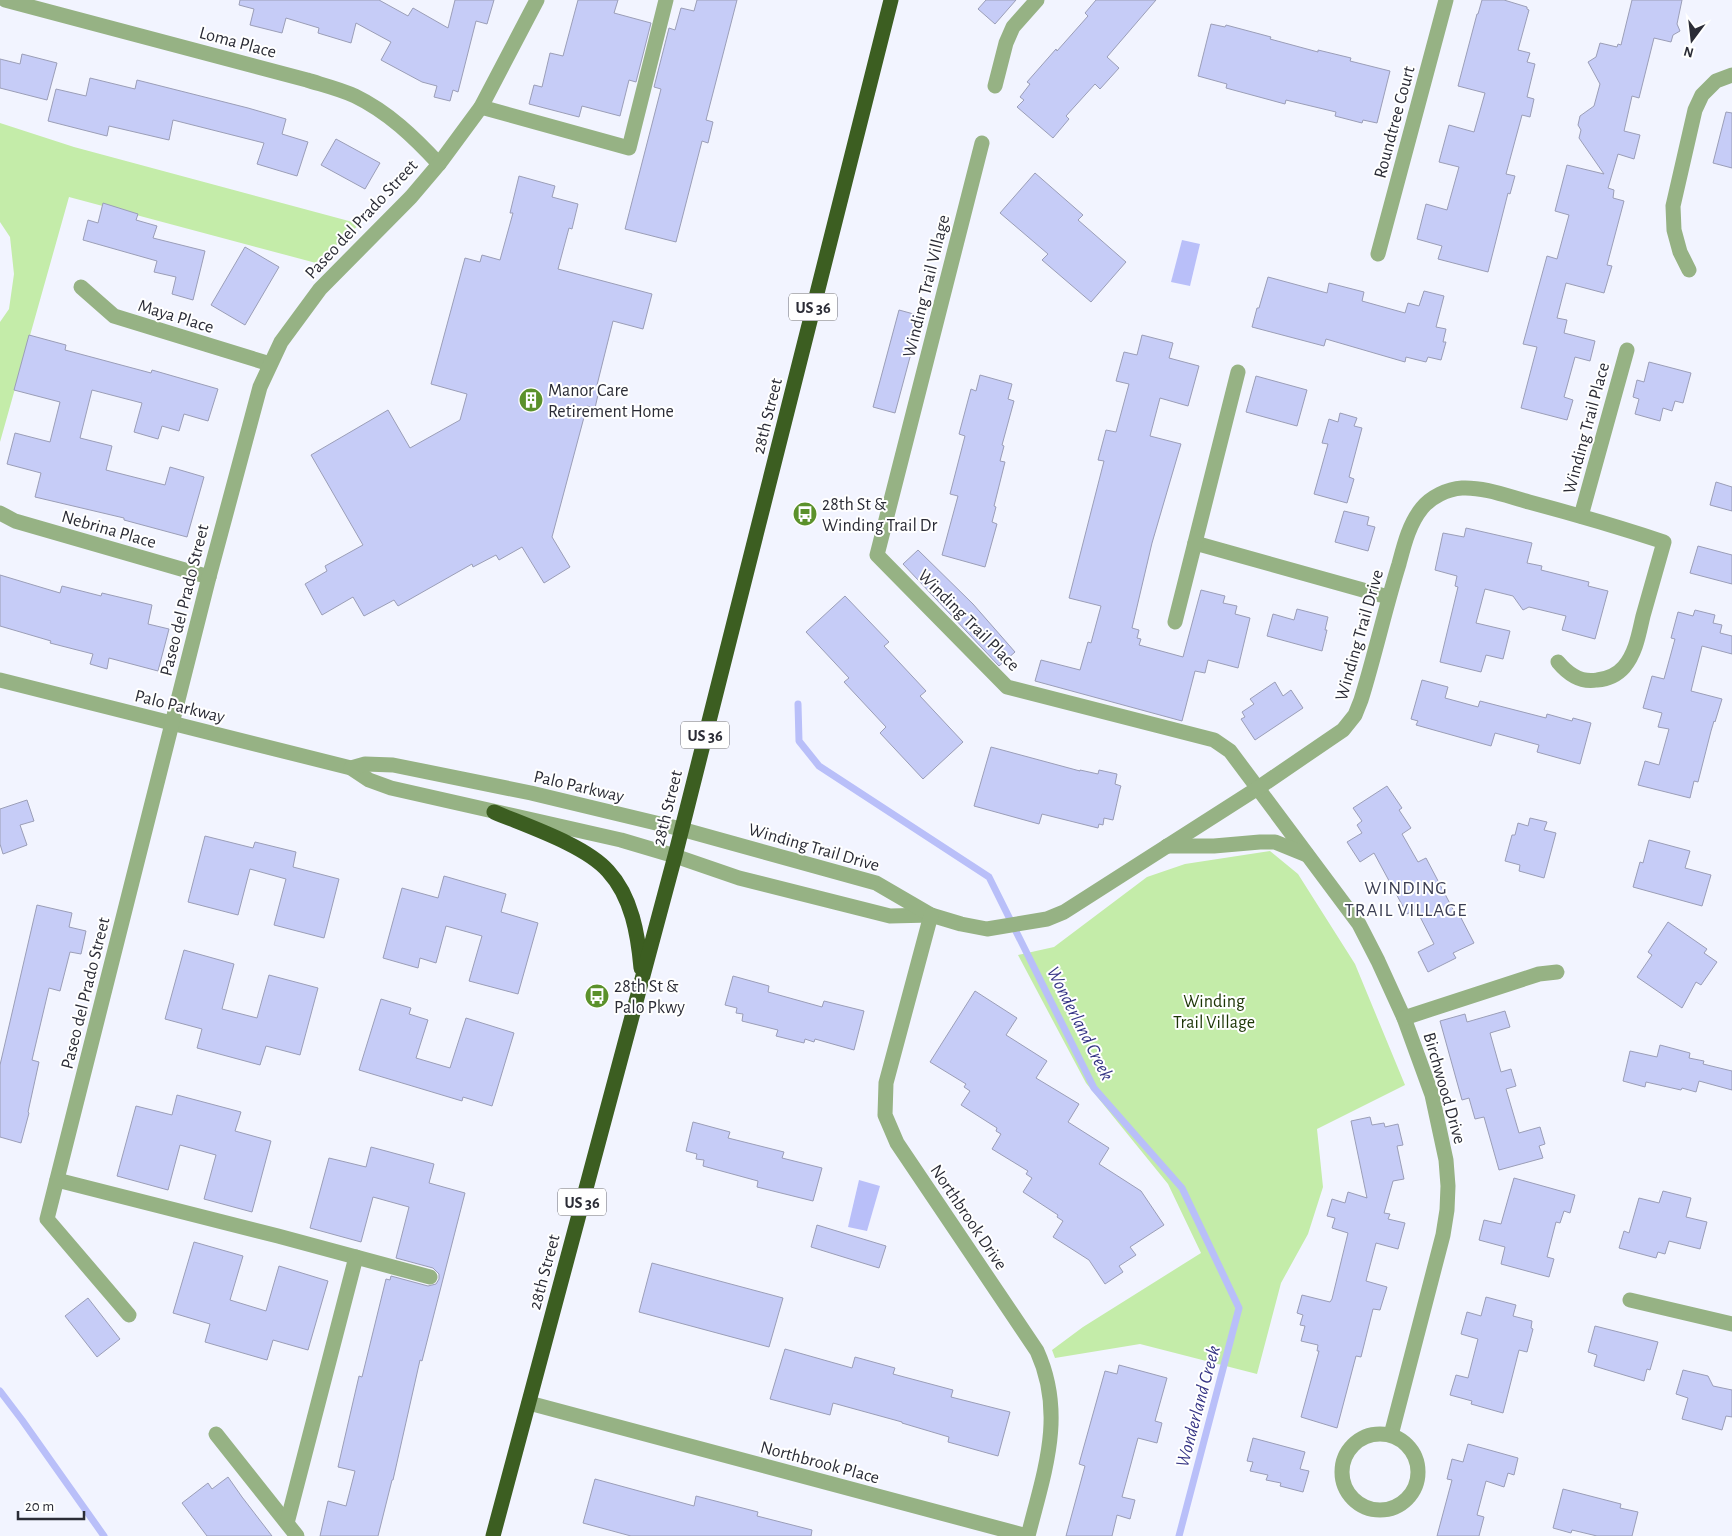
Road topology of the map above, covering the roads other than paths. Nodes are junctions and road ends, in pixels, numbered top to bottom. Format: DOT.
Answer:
graph roads {
  1 [pos="5,0"];
  2 [pos="536,0"];
  3 [pos="666,0"];
  4 [pos="891,0"];
  5 [pos="1037,0"];
  6 [pos="1446,0"];
  7 [pos="1732,74"];
  8 [pos="995,86"];
  9 [pos="480,107"];
  10 [pos="982,144"];
  11 [pos="439,164"];
  12 [pos="1378,254"];
  13 [pos="1689,270"];
  14 [pos="81,287"];
  15 [pos="1627,350"];
  16 [pos="270,364"];
  17 [pos="1238,372"];
  18 [pos="907,438"];
  19 [pos="0,513"];
  20 [pos="1581,516"];
  21 [pos="1195,543"];
  22 [pos="209,577"];
  23 [pos="1388,597"];
  24 [pos="1174,622"];
  25 [pos="1558,662"];
  26 [pos="0,680"];
  27 [pos="172,724"];
  28 [pos="351,768"];
  29 [pos="1258,788"];
  30 [pos="494,812"];
  31 [pos="681,829"];
  32 [pos="1167,846"];
  33 [pos="675,856"];
  34 [pos="1308,856"];
  35 [pos="932,915"];
  36 [pos="1557,972"];
  37 [pos="642,978"];
  38 [pos="1404,1018"];
  39 [pos="57,1180"];
  40 [pos="356,1257"];
  41 [pos="430,1277"];
  42 [pos="1630,1300"];
  43 [pos="129,1315"];
  44 [pos="1732,1324"];
  45 [pos="529,1403"];
  46 [pos="216,1434"];
  47 [pos="1391,1435"];
  48 [pos="287,1523"];
  49 [pos="298,1536"];
  50 [pos="493,1536"];
  51 [pos="1028,1536"];
  1 -- 11 [label="street, Loma Place"];
  2 -- 9 [label="street, Paseo del Prado Street"];
  3 -- 9 [label="street"];
  4 -- 31 [label="highway, 28th Street / US 36"];
  5 -- 8 [label="street"];
  6 -- 12 [label="street, Roundtree Court"];
  7 -- 13 [label="street"];
  9 -- 11 [label="street, Paseo del Prado Street"];
  10 -- 18 [label="street, Winding Trail Village"];
  11 -- 16 [label="street, Paseo del Prado Street"];
  14 -- 16 [label="street, Maya Place"];
  15 -- 20 [label="street, Winding Trail Place"];
  16 -- 22 [label="street, Paseo del Prado Street"];
  17 -- 21 [label="street"];
  18 -- 29 [label="street, Winding Trail Place"];
  19 -- 22 [label="street, Nebrina Place"];
  20 -- 23 [label="street, Winding Trail Drive"];
  20 -- 25 [label="street, Winding Trail Drive"];
  21 -- 23 [label="street"];
  21 -- 24 [label="street"];
  22 -- 27 [label="street, Paseo del Prado Street"];
  23 -- 29 [label="street, Winding Trail Drive"];
  26 -- 27 [label="street, Palo Parkway"];
  27 -- 28 [label="street, Palo Parkway"];
  27 -- 39 [label="street, Paseo del Prado Street"];
  28 -- 30 [label="street, Palo Parkway"];
  28 -- 31 [label="street, Palo Parkway"];
  29 -- 32 [label="street, Winding Trail Drive"];
  29 -- 34 [label="street, Birchwood Drive"];
  30 -- 33 [label="street, Palo Parkway"];
  30 -- 37 [label="highway"];
  31 -- 33 [label="highway, 28th Street / US 36"];
  31 -- 35 [label="street, Winding Trail Drive"];
  32 -- 34 [label="street"];
  32 -- 35 [label="street, Winding Trail Drive"];
  33 -- 35 [label="street, Winding Trail Drive"];
  33 -- 37 [label="highway, 28th Street / US 36"];
  34 -- 38 [label="street, Birchwood Drive"];
  35 -- 51 [label="street, Northbrook Drive"];
  36 -- 38 [label="street"];
  37 -- 45 [label="highway, 28th Street / US 36"];
  38 -- 47 [label="street, Birchwood Drive"];
  39 -- 40 [label="street"];
  39 -- 43 [label="street, Paseo del Prado Street"];
  40 -- 41 [label="street"];
  40 -- 48 [label="street"];
  42 -- 44 [label="street"];
  45 -- 50 [label="highway, 28th Street / US 36"];
  45 -- 51 [label="street, Northbrook Place"];
  46 -- 48 [label="street"];
  47 -- 47 [label="street"];
  48 -- 49 [label="street"];
}
